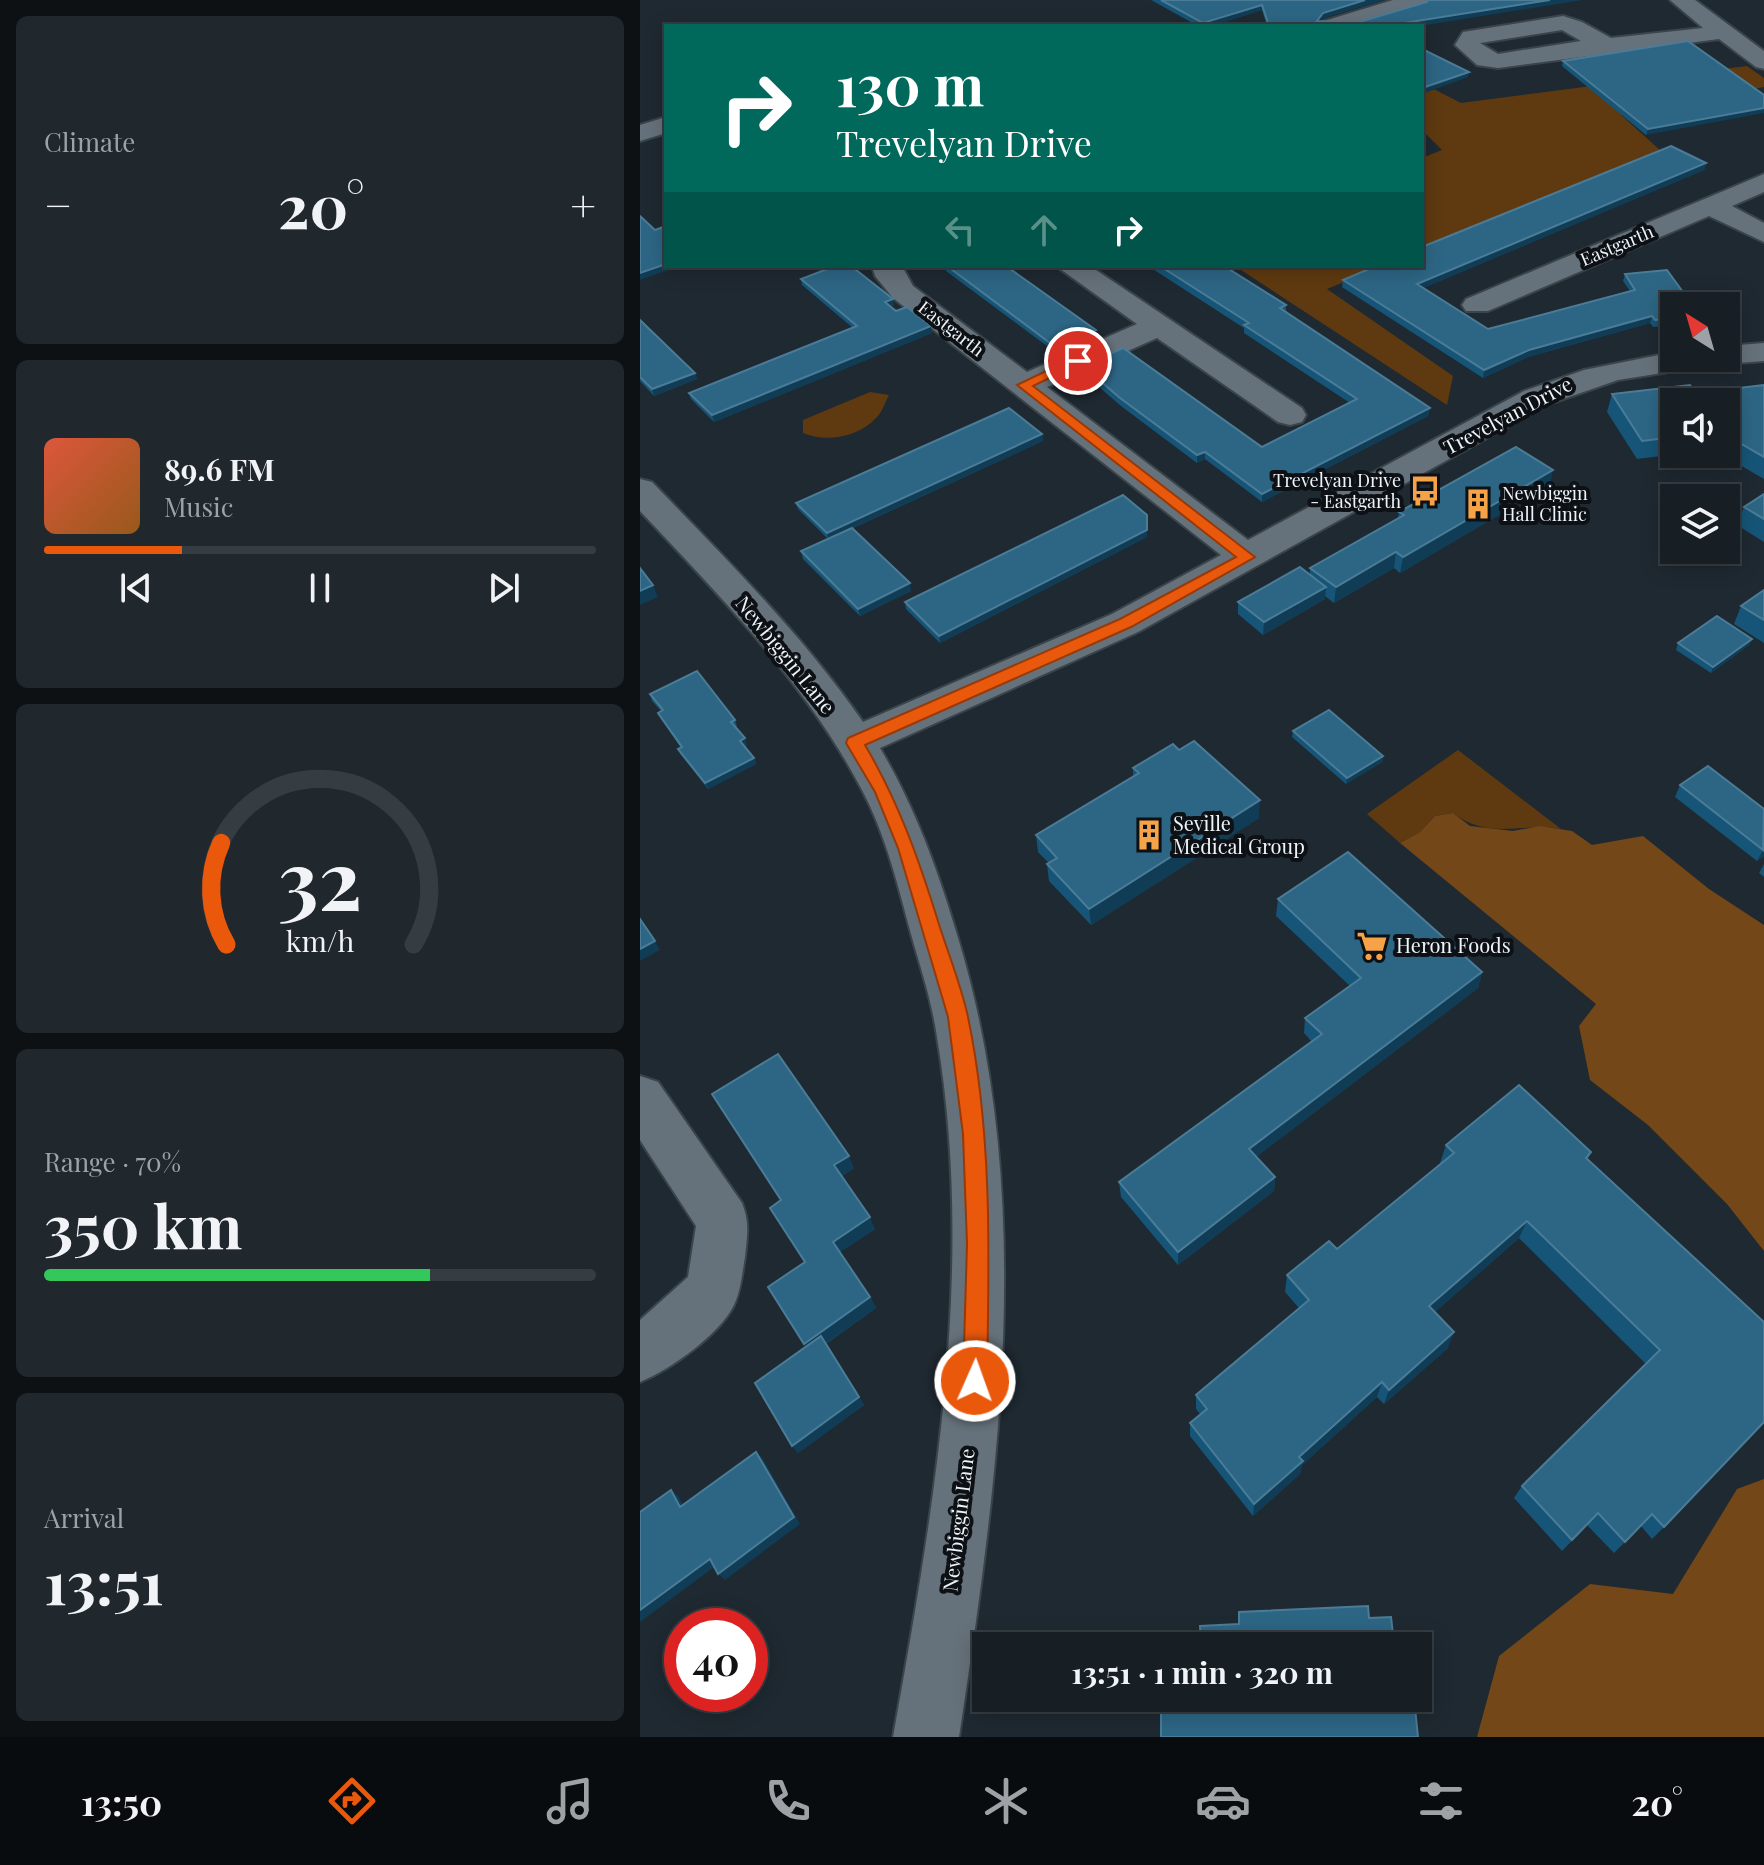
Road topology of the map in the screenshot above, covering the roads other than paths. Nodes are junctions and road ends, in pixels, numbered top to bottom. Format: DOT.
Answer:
graph roads {
  1 [pos="1417,0"];
  2 [pos="1681,0"];
  3 [pos="1339,24"];
  4 [pos="1721,32"];
  5 [pos="1603,45"];
  6 [pos="1764,62"];
  7 [pos="664,126"];
  8 [pos="640,133"];
  9 [pos="1762,187"];
  10 [pos="1711,206"];
  11 [pos="1764,234"];
  12 [pos="888,268"];
  13 [pos="1074,268"];
  14 [pos="1477,305"];
  15 [pos="1159,326"];
  16 [pos="1764,352"];
  17 [pos="1740,354"];
  18 [pos="1660,362"];
  19 [pos="1024,385"];
  20 [pos="1290,415"];
  21 [pos="640,490"];
  22 [pos="1247,557"];
  23 [pos="854,743"];
  24 [pos="640,1098"];
  25 [pos="640,1354"];
  26 [pos="926,1737"];
  1 -- 3 [label="street"];
  2 -- 4 [label="street"];
  4 -- 5 [label="street"];
  4 -- 6 [label="street"];
  7 -- 8 [label="street"];
  9 -- 10 [label="street, Eastgarth"];
  10 -- 11 [label="street"];
  10 -- 14 [label="street, Eastgarth"];
  12 -- 19 [label="street, Eastgarth"];
  13 -- 15 [label="street"];
  15 -- 19 [label="street"];
  15 -- 20 [label="street"];
  16 -- 17 [label="street"];
  18 -- 22 [label="street, Trevelyan Drive"];
  19 -- 22 [label="street, Eastgarth"];
  21 -- 23 [label="street, Newbiggin Lane"];
  22 -- 23 [label="street, Trevelyan Drive"];
  23 -- 26 [label="street, Newbiggin Lane"];
  24 -- 25 [label="street"];
}
